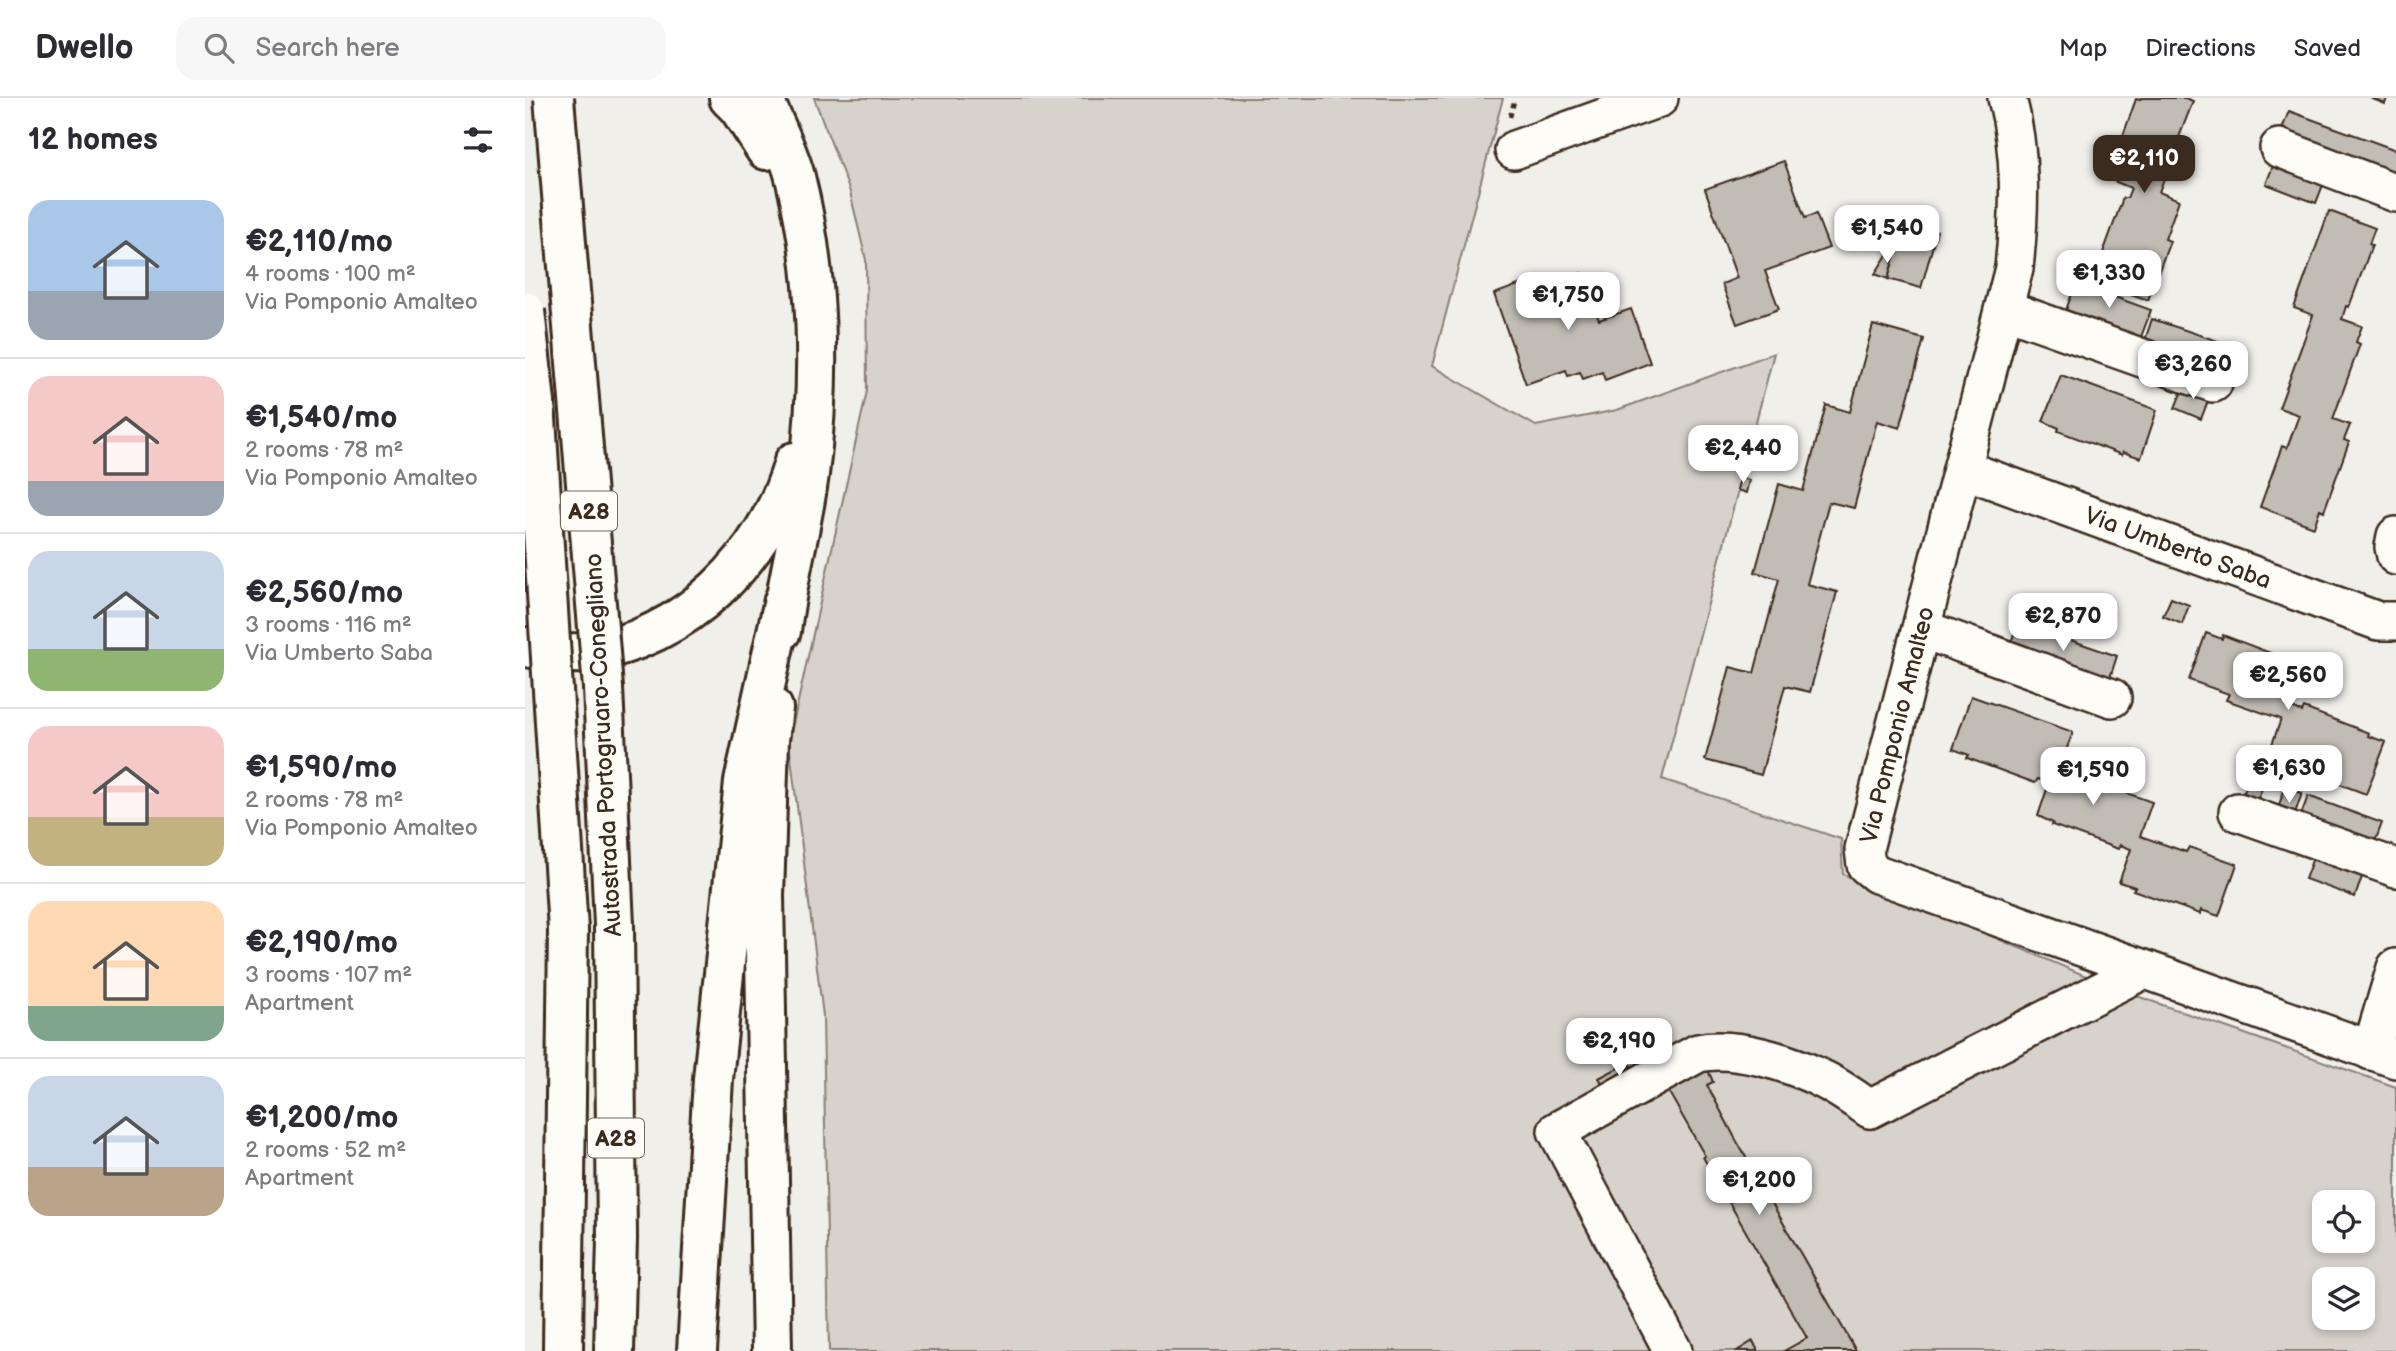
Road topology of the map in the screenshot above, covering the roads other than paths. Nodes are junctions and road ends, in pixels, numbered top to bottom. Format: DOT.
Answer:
graph roads {
  1 [pos="554,98"];
  2 [pos="729,98"];
  3 [pos="763,98"];
  4 [pos="1659,98"];
  5 [pos="2007,98"];
  6 [pos="2279,148"];
  7 [pos="1514,150"];
  8 [pos="2396,194"];
  9 [pos="808,253"];
  10 [pos="2004,309"];
  11 [pos="525,311"];
  12 [pos="817,382"];
  13 [pos="2213,383"];
  14 [pos="1963,469"];
  15 [pos="2396,536"];
  16 [pos="2396,556"];
  17 [pos="785,600"];
  18 [pos="2396,621"];
  19 [pos="1922,629"];
  20 [pos="525,647"];
  21 [pos="2112,698"];
  22 [pos="2238,812"];
  23 [pos="2396,868"];
  24 [pos="2396,968"];
  25 [pos="2143,970"];
  26 [pos="2384,1055"];
  27 [pos="563,1351"];
  28 [pos="614,1351"];
  29 [pos="697,1351"];
  30 [pos="772,1351"];
  31 [pos="1674,1351"];
  1 -- 28 [label="main road, Autostrada Portogruaro-Conegliano / A28, bridge"];
  2 -- 9 [label="main road"];
  3 -- 9 [label="main road"];
  4 -- 7 [label="street"];
  5 -- 10 [label="street, Via Pomponio Amalteo"];
  6 -- 8 [label="street"];
  9 -- 12 [label="main road"];
  10 -- 13 [label="street"];
  10 -- 14 [label="street, Via Pomponio Amalteo"];
  11 -- 27 [label="main road, Autostrada Portogruaro-Conegliano / A28, bridge"];
  12 -- 17 [label="main road"];
  12 -- 20 [label="main road"];
  14 -- 18 [label="street, Via Umberto Saba"];
  14 -- 19 [label="street, Via Pomponio Amalteo"];
  15 -- 16 [label="street"];
  17 -- 29 [label="main road"];
  17 -- 30 [label="main road"];
  19 -- 21 [label="street"];
  19 -- 25 [label="street, Via Pomponio Amalteo"];
  22 -- 23 [label="street"];
  24 -- 26 [label="street"];
  25 -- 26 [label="street, Via Pomponio Amalteo"];
  25 -- 31 [label="street"];
}
